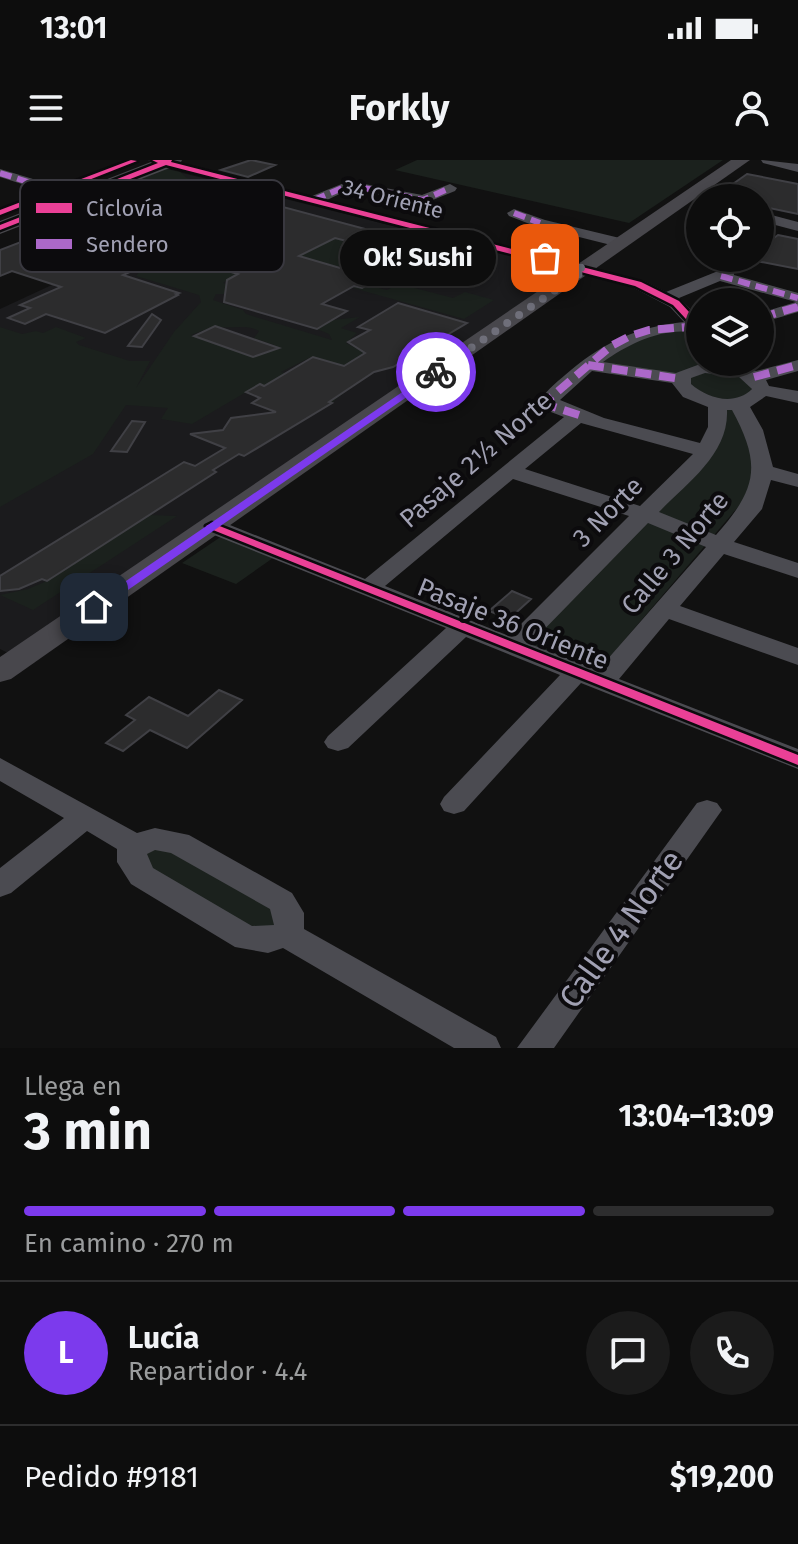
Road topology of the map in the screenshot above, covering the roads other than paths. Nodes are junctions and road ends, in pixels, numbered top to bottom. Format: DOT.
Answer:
graph roads {
  1 [pos="742,160"];
  2 [pos="768,160"];
  3 [pos="165,161"];
  4 [pos="798,168"];
  5 [pos="1,173"];
  6 [pos="22,180"];
  7 [pos="113,180"];
  8 [pos="238,180"];
  9 [pos="712,184"];
  10 [pos="450,188"];
  11 [pos="284,192"];
  12 [pos="314,200"];
  13 [pos="686,204"];
  14 [pos="514,213"];
  15 [pos="774,220"];
  16 [pos="781,222"];
  17 [pos="774,227"];
  18 [pos="798,227"];
  19 [pos="519,235"];
  20 [pos="623,243"];
  21 [pos="586,269"];
  22 [pos="667,297"];
  23 [pos="798,298"];
  24 [pos="798,307"];
  25 [pos="686,312"];
  26 [pos="774,314"];
  27 [pos="686,328"];
  28 [pos="588,365"];
  29 [pos="798,365"];
  30 [pos="686,375"];
  31 [pos="747,376"];
  32 [pos="681,379"];
  33 [pos="758,384"];
  34 [pos="798,397"];
  35 [pos="728,403"];
  36 [pos="579,415"];
  37 [pos="707,451"];
  38 [pos="764,471"];
  39 [pos="512,472"];
  40 [pos="798,481"];
  41 [pos="647,515"];
  42 [pos="212,526"];
  43 [pos="720,545"];
  44 [pos="798,571"];
  45 [pos="367,589"];
  46 [pos="665,609"];
  47 [pos="462,627"];
  48 [pos="512,647"];
  49 [pos="798,657"];
  50 [pos="0,672"];
  51 [pos="588,678"];
  52 [pos="338,742"];
  53 [pos="798,760"];
  54 [pos="0,768"];
  55 [pos="454,804"];
  56 [pos="707,810"];
  57 [pos="85,817"];
  58 [pos="134,845"];
  59 [pos="0,885"];
  60 [pos="286,934"];
  61 [pos="484,1048"];
  62 [pos="534,1048"];
  1 -- 9 [label="main road"];
  2 -- 4 [label="street"];
  3 -- 7 [label="highway"];
  3 -- 8 [label="street, 34 Oriente"];
  5 -- 6 [label="street"];
  10 -- 12 [label="street"];
  11 -- 12 [label="street, 34 Oriente"];
  12 -- 19 [label="street, 34 Oriente"];
  13 -- 20 [label="main road"];
  14 -- 19 [label="street"];
  15 -- 16 [label="street"];
  16 -- 17 [label="street"];
  16 -- 18 [label="street"];
  19 -- 20 [label="street"];
  19 -- 21 [label="street, 34 Oriente"];
  20 -- 21 [label="main road"];
  21 -- 22 [label="street, 34 Oriente"];
  21 -- 42 [label="main road"];
  22 -- 23 [label="street"];
  22 -- 25 [label="street, 34 Oriente"];
  24 -- 26 [label="street"];
  27 -- 28 [label="street, Pasaje 2½ Norte"];
  28 -- 32 [label="street"];
  28 -- 36 [label="street, Pasaje 2½ Norte"];
  29 -- 33 [label="street"];
  30 -- 32 [label="street"];
  31 -- 33 [label="street"];
  32 -- 35 [label="street"];
  33 -- 34 [label="street"];
  33 -- 35 [label="street"];
  35 -- 37 [label="street, 3 Norte"];
  35 -- 38 [label="street"];
  36 -- 37 [label="street"];
  36 -- 39 [label="street, Pasaje 2½ Norte"];
  37 -- 41 [label="street, 3 Norte"];
  38 -- 40 [label="street"];
  38 -- 43 [label="street, Calle 3 Norte"];
  39 -- 41 [label="street"];
  39 -- 45 [label="street, Pasaje 2½ Norte"];
  41 -- 43 [label="street"];
  41 -- 48 [label="street, 3 Norte"];
  42 -- 45 [label="street, Pasaje 36 Oriente"];
  42 -- 50 [label="main road"];
  43 -- 44 [label="street"];
  43 -- 46 [label="street, Calle 3 Norte"];
  45 -- 47 [label="street, Pasaje 36 Oriente"];
  46 -- 49 [label="street"];
  46 -- 51 [label="street, Calle 3 Norte"];
  47 -- 48 [label="street, Pasaje 36 Oriente"];
  47 -- 52 [label="street"];
  48 -- 51 [label="street, Pasaje 36 Oriente"];
  51 -- 53 [label="street, Pasaje 36 Oriente"];
  51 -- 55 [label="street, Calle 3 Norte"];
  54 -- 57 [label="street"];
  56 -- 62 [label="street, Calle 4 Norte"];
  57 -- 58 [label="street"];
  57 -- 59 [label="street"];
  58 -- 60 [label="street"];
  58 -- 60 [label="street"];
  60 -- 61 [label="street"];
}
